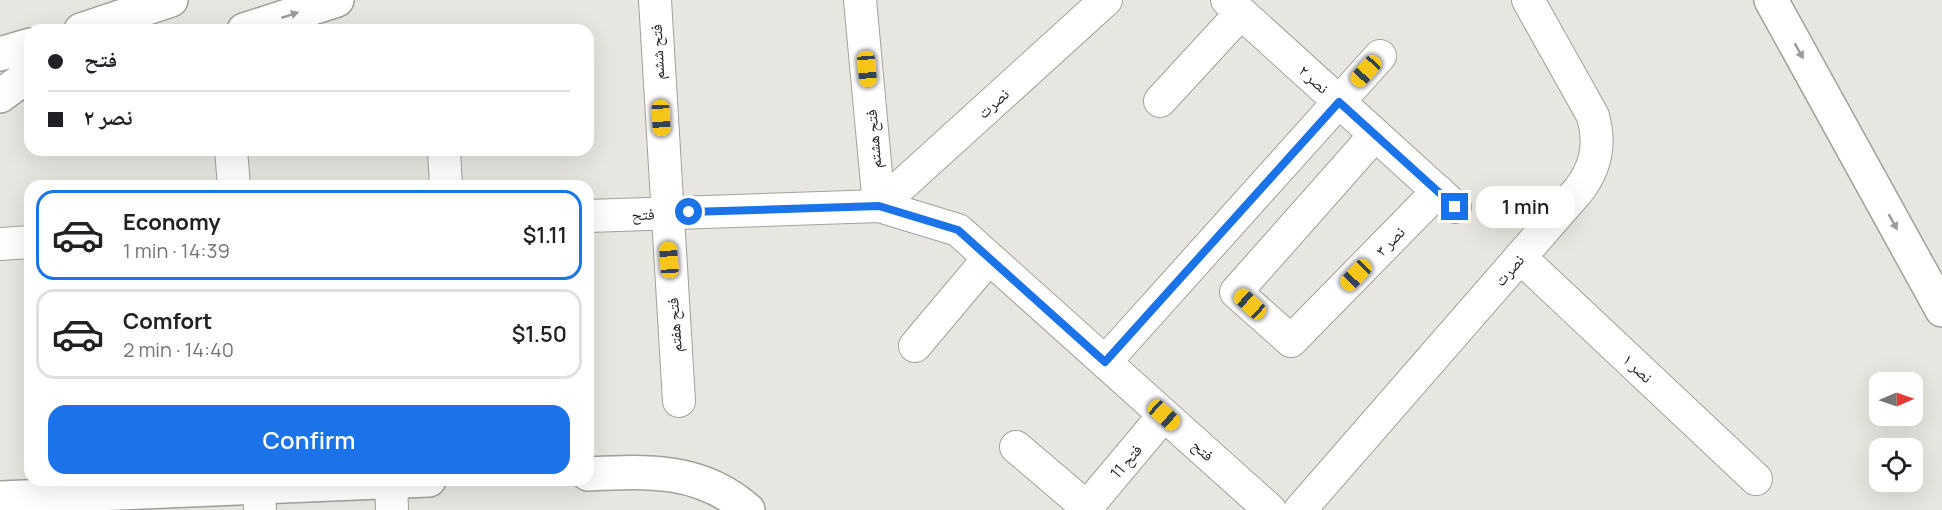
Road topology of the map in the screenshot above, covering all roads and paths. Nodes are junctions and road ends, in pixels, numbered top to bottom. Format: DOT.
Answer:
graph roads {
  1 [pos="171,0"];
  2 [pos="337,0"];
  3 [pos="655,0"];
  4 [pos="860,0"];
  5 [pos="1106,0"];
  6 [pos="1528,0"];
  7 [pos="1771,0"];
  8 [pos="1234,6"];
  9 [pos="110,24"];
  10 [pos="263,24"];
  11 [pos="24,47"];
  12 [pos="0,54"];
  13 [pos="1380,56"];
  14 [pos="24,78"];
  15 [pos="0,96"];
  16 [pos="24,100"];
  17 [pos="1160,101"];
  18 [pos="1339,102"];
  19 [pos="0,107"];
  20 [pos="1375,135"];
  21 [pos="232,156"];
  22 [pos="444,156"];
  23 [pos="234,180"];
  24 [pos="446,180"];
  25 [pos="1446,199"];
  26 [pos="879,206"];
  27 [pos="666,213"];
  28 [pos="594,216"];
  29 [pos="24,243"];
  30 [pos="0,244"];
  31 [pos="1520,257"];
  32 [pos="990,258"];
  33 [pos="1942,310"];
  34 [pos="915,346"];
  35 [pos="1105,362"];
  36 [pos="679,401"];
  37 [pos="1164,415"];
  38 [pos="1016,447"];
  39 [pos="594,474"];
  40 [pos="1756,479"];
  41 [pos="407,486"];
  42 [pos="392,490"];
  43 [pos="0,498"];
  44 [pos="259,499"];
  45 [pos="127,501"];
  46 [pos="1088,509"];
  47 [pos="748,510"];
  48 [pos="1270,510"];
  49 [pos="1300,510"];
  1 -- 9 [label="main road"];
  10 -- 2 [label="main road, one-way"];
  3 -- 27 [label="street, فتح ششم"];
  4 -- 26 [label="street, فتح هشتم"];
  5 -- 26 [label="street, نصرت"];
  6 -- 31 [label="street, نصرت"];
  7 -- 33 [label="main road, one-way"];
  8 -- 17 [label="street"];
  8 -- 18 [label="street, نصر ۲"];
  11 -- 12 [label="main road"];
  13 -- 18 [label="street"];
  14 -- 15 [label="main road"];
  16 -- 19 [label="main road"];
  18 -- 20 [label="street, نصر ۲"];
  18 -- 35 [label="street"];
  20 -- 25 [label="street, نصر ۲"];
  20 -- 25 [label="street, نصر ۳"];
  21 -- 23 [label="street"];
  22 -- 24 [label="street"];
  26 -- 27 [label="street, فتح"];
  26 -- 32 [label="street, فتح"];
  27 -- 28 [label="street, فتح"];
  27 -- 36 [label="street, فتح هفتم"];
  29 -- 30 [label="street"];
  31 -- 40 [label="street, ۱ نصر"];
  31 -- 49 [label="street, نصرت"];
  32 -- 34 [label="street"];
  32 -- 35 [label="street, فتح"];
  35 -- 37 [label="street, فتح"];
  37 -- 46 [label="street, فتح 11"];
  37 -- 48 [label="street, فتح"];
  38 -- 46 [label="street"];
  39 -- 47 [label="main road"];
  41 -- 42 [label="main road"];
  42 -- 44 [label="main road"];
  43 -- 45 [label="main road"];
  44 -- 45 [label="main road"];
}
